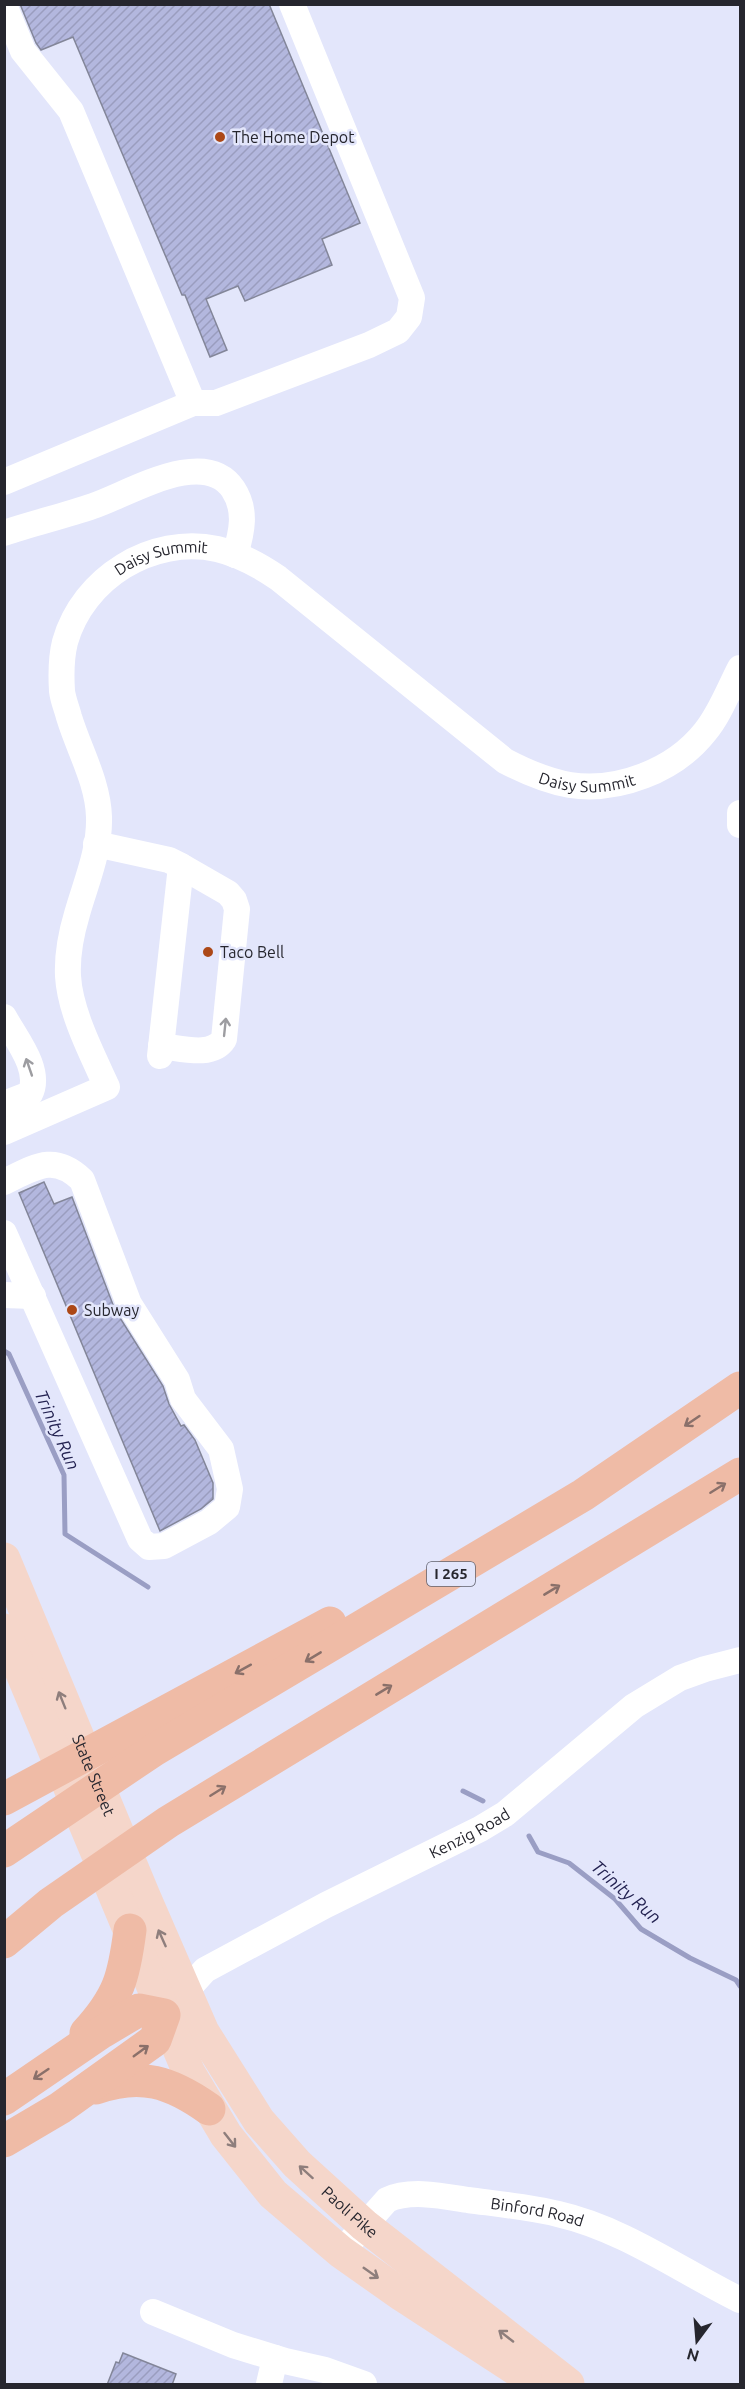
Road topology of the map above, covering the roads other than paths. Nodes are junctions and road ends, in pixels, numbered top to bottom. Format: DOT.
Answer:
graph roads {
  1 [pos="292,4"];
  2 [pos="4,5"];
  3 [pos="14,55"];
  4 [pos="193,404"];
  5 [pos="4,482"];
  6 [pos="4,533"];
  7 [pos="235,555"];
  8 [pos="741,668"];
  9 [pos="741,813"];
  10 [pos="741,825"];
  11 [pos="96,844"];
  12 [pos="181,866"];
  13 [pos="4,1017"];
  14 [pos="4,1104"];
  15 [pos="4,1132"];
  16 [pos="4,1182"];
  17 [pos="4,1233"];
  18 [pos="4,1295"];
  19 [pos="33,1296"];
  20 [pos="741,1388"];
  21 [pos="741,1474"];
  22 [pos="4,1559"];
  23 [pos="4,1630"];
  24 [pos="741,1660"];
  25 [pos="150,1737"];
  26 [pos="4,1799"];
  27 [pos="10,1847"];
  28 [pos="130,1930"];
  29 [pos="4,1942"];
  30 [pos="186,1991"];
  31 [pos="164,2015"];
  32 [pos="70,2055"];
  33 [pos="4,2099"];
  34 [pos="60,2108"];
  35 [pos="209,2109"];
  36 [pos="4,2141"];
  37 [pos="364,2225"];
  38 [pos="341,2252"];
  39 [pos="741,2300"];
  40 [pos="153,2312"];
  41 [pos="275,2358"];
  42 [pos="268,2385"];
  43 [pos="364,2385"];
  44 [pos="540,2385"];
  45 [pos="568,2385"];
  1 -- 4 [label="street"];
  2 -- 3 [label="street"];
  3 -- 4 [label="street"];
  4 -- 5 [label="street"];
  6 -- 7 [label="street"];
  7 -- 8 [label="street, Daisy Summit"];
  7 -- 11 [label="street, Daisy Summit"];
  9 -- 10 [label="street"];
  11 -- 12 [label="street"];
  11 -- 15 [label="street, Daisy Summit"];
  12 -- 12 [label="street, one-way"];
  14 -- 13 [label="street, one-way"];
  16 -- 19 [label="street"];
  17 -- 19 [label="street"];
  18 -- 19 [label="street"];
  20 -- 25 [label="highway, one-way"];
  29 -- 21 [label="highway, one-way"];
  30 -- 22 [label="main road, State Street, one-way"];
  23 -- 28 [label="main road, State Street"];
  24 -- 30 [label="street, Kenzig Road"];
  25 -- 26 [label="highway"];
  25 -- 27 [label="highway"];
  28 -- 31 [label="main road, State Street"];
  28 -- 32 [label="highway"];
  30 -- 31 [label="main road"];
  37 -- 30 [label="main road, Paoli Pike, one-way"];
  31 -- 32 [label="highway"];
  34 -- 31 [label="highway, one-way"];
  31 -- 35 [label="main road, Paoli Pike"];
  32 -- 33 [label="highway, one-way"];
  34 -- 35 [label="highway"];
  34 -- 36 [label="highway"];
  35 -- 38 [label="main road, Paoli Pike, one-way"];
  37 -- 38 [label="street, Binford Road"];
  37 -- 39 [label="street, Binford Road"];
  45 -- 37 [label="main road, Paoli Pike, one-way"];
  38 -- 44 [label="main road, Paoli Pike, one-way"];
  40 -- 41 [label="street"];
  41 -- 42 [label="street"];
  41 -- 43 [label="street"];
}
